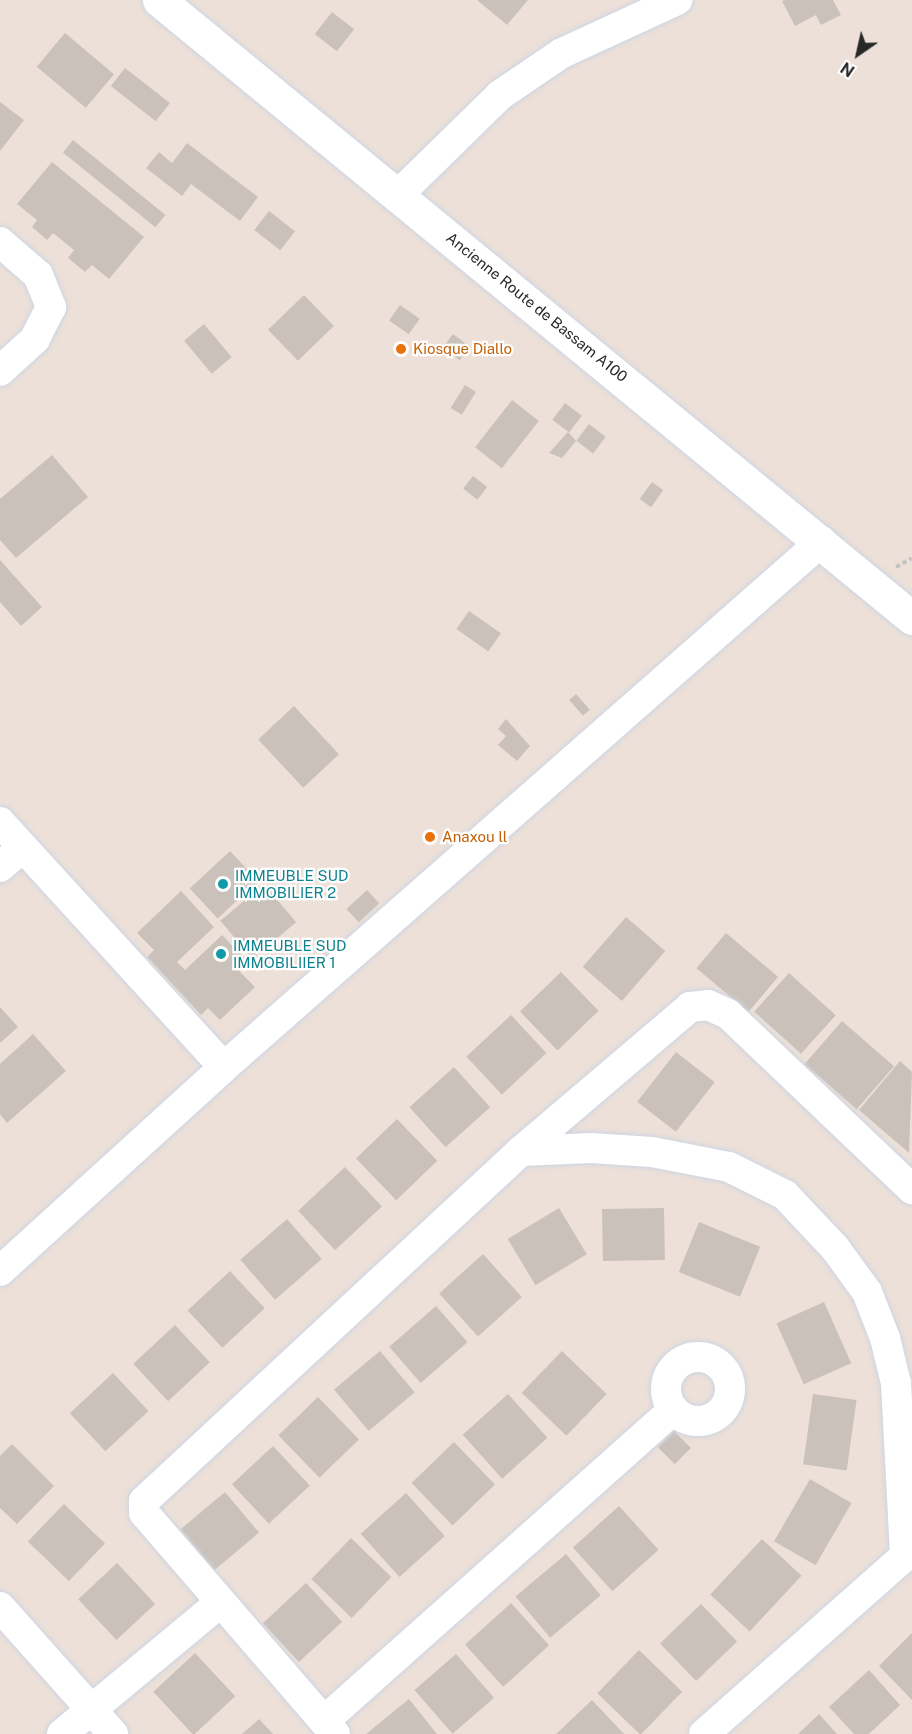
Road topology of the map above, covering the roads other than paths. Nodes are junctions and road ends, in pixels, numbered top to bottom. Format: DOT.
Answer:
graph roads {
  1 [pos="159,0"];
  2 [pos="677,0"];
  3 [pos="399,194"];
  4 [pos="0,242"];
  5 [pos="0,371"];
  6 [pos="822,541"];
  7 [pos="912,618"];
  8 [pos="0,822"];
  9 [pos="22,848"];
  10 [pos="0,867"];
  11 [pos="224,1067"];
  12 [pos="521,1151"];
  13 [pos="912,1189"];
  14 [pos="0,1271"];
  15 [pos="674,1410"];
  16 [pos="908,1554"];
  17 [pos="220,1603"];
  18 [pos="0,1607"];
  19 [pos="93,1710"];
  20 [pos="330,1728"];
  21 [pos="62,1734"];
  22 [pos="113,1734"];
  23 [pos="704,1734"];
  1 -- 3 [label="main road, Ancienne Route de Bassam A100"];
  2 -- 3 [label="street"];
  3 -- 6 [label="main road, Ancienne Route de Bassam A100"];
  4 -- 5 [label="street"];
  6 -- 7 [label="main road, Ancienne Route de Bassam A100"];
  6 -- 11 [label="street"];
  8 -- 9 [label="street"];
  9 -- 10 [label="street"];
  9 -- 11 [label="street"];
  11 -- 14 [label="street"];
  12 -- 13 [label="street"];
  12 -- 16 [label="street"];
  12 -- 17 [label="street"];
  15 -- 20 [label="street"];
  16 -- 23 [label="street"];
  17 -- 19 [label="street"];
  17 -- 20 [label="street"];
  18 -- 19 [label="street"];
  19 -- 21 [label="street"];
  19 -- 22 [label="street"];
}
